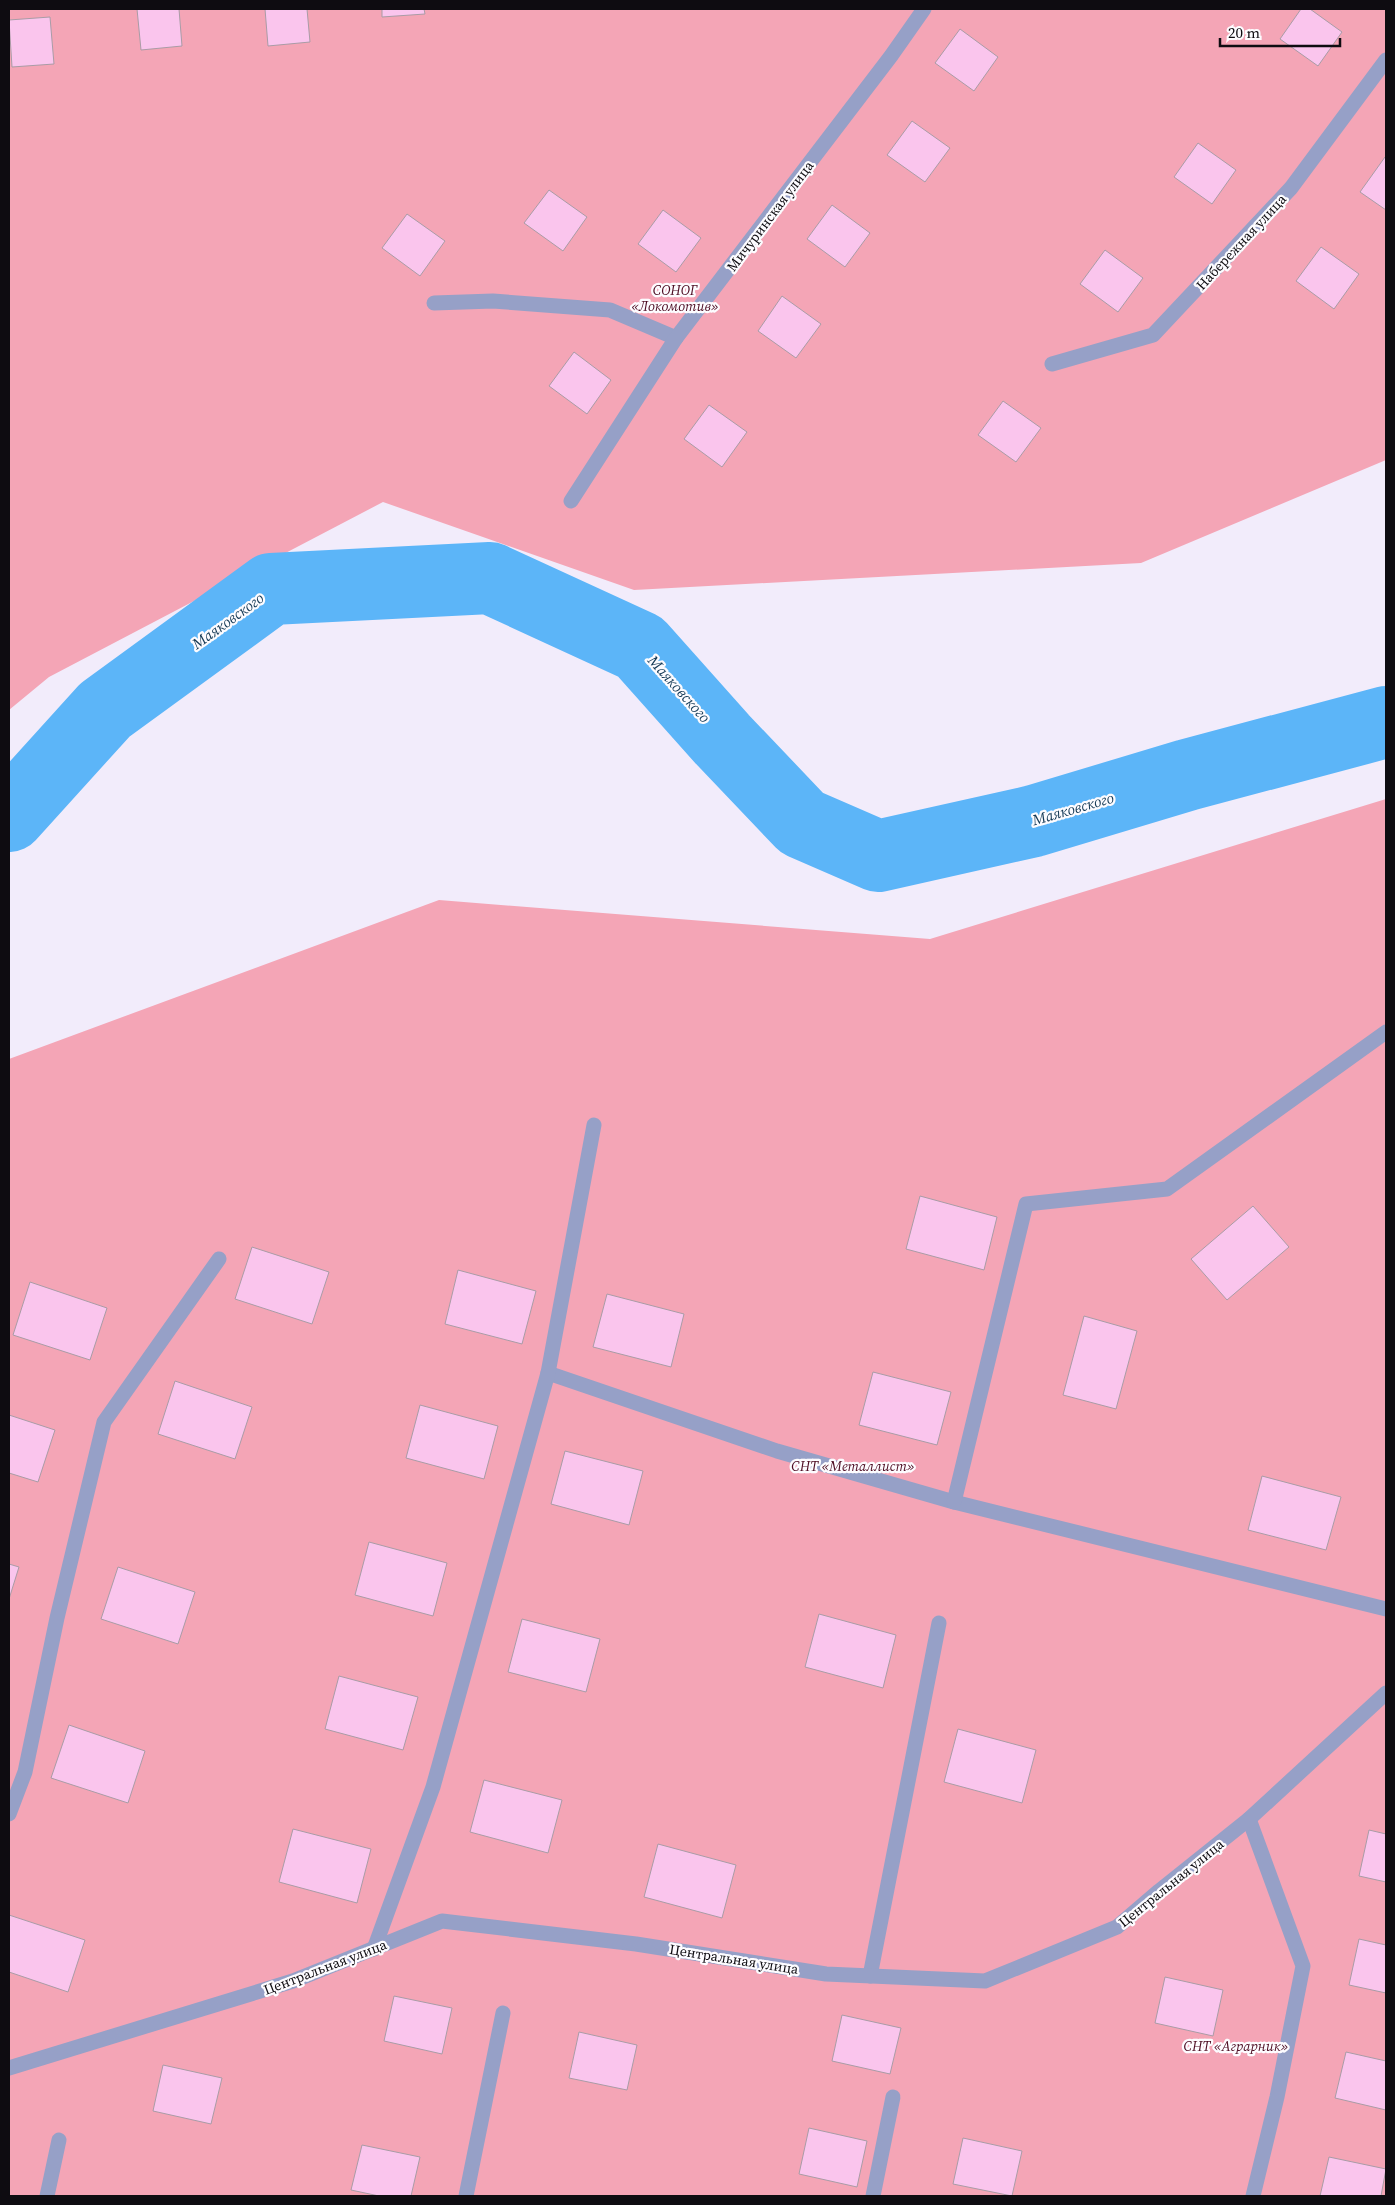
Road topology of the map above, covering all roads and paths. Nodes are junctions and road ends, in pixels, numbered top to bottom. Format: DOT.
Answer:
graph roads {
  1 [pos="924,9"];
  2 [pos="1386,60"];
  3 [pos="434,303"];
  4 [pos="676,338"];
  5 [pos="1052,364"];
  6 [pos="571,501"];
  7 [pos="1386,1032"];
  8 [pos="594,1125"];
  9 [pos="219,1259"];
  10 [pos="548,1372"];
  11 [pos="954,1502"];
  12 [pos="1386,1609"];
  13 [pos="939,1623"];
  14 [pos="1386,1693"];
  15 [pos="9,1814"];
  16 [pos="1249,1819"];
  17 [pos="374,1949"];
  18 [pos="870,1976"];
  19 [pos="503,2012"];
  20 [pos="9,2068"];
  21 [pos="893,2097"];
  22 [pos="59,2140"];
  23 [pos="47,2196"];
  24 [pos="466,2196"];
  25 [pos="873,2196"];
  26 [pos="1253,2196"];
  1 -- 4 [label="street, Мичуринская улица"];
  2 -- 5 [label="street, Набережная улица"];
  3 -- 4 [label="street"];
  4 -- 6 [label="street, Мичуринская улица"];
  7 -- 11 [label="street"];
  8 -- 10 [label="street"];
  9 -- 15 [label="street"];
  10 -- 11 [label="street"];
  10 -- 17 [label="street"];
  11 -- 12 [label="street"];
  13 -- 18 [label="street"];
  14 -- 16 [label="street, Центральная улица"];
  16 -- 18 [label="street, Центральная улица"];
  16 -- 26 [label="street"];
  17 -- 18 [label="street, Центральная улица"];
  17 -- 20 [label="street, Центральная улица"];
  19 -- 24 [label="street"];
  21 -- 25 [label="street"];
  22 -- 23 [label="street"];
}
